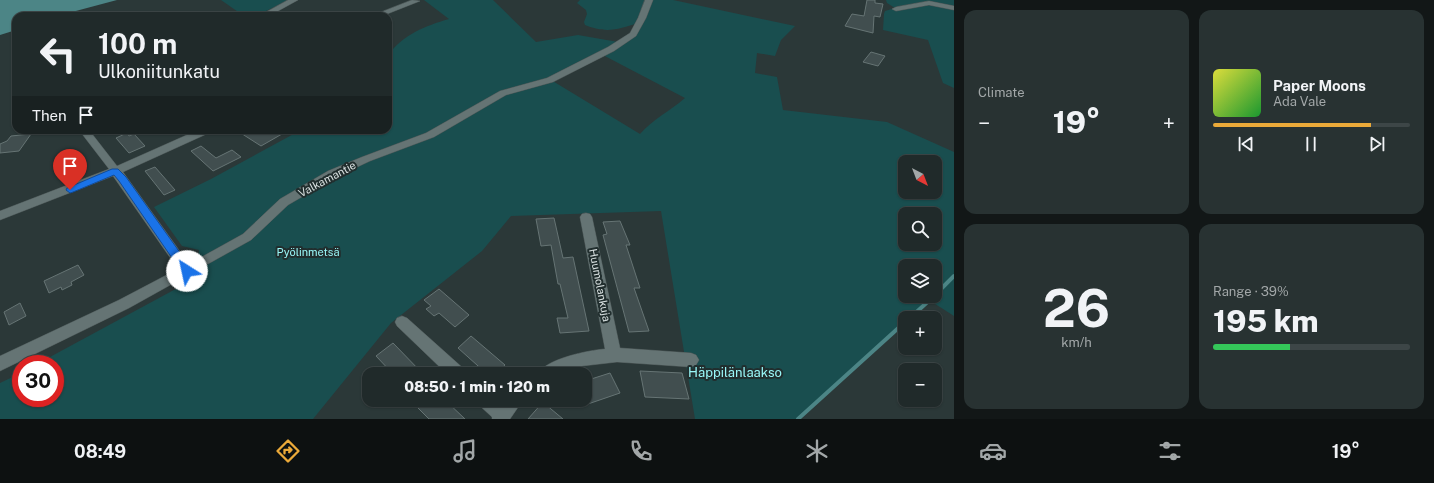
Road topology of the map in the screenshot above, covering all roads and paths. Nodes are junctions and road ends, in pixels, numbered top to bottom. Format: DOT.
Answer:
graph roads {
  1 [pos="294,0"];
  2 [pos="649,0"];
  3 [pos="416,1"];
  4 [pos="954,8"];
  5 [pos="896,9"];
  6 [pos="271,12"];
  7 [pos="386,12"];
  8 [pos="87,134"];
  9 [pos="198,134"];
  10 [pos="115,171"];
  11 [pos="0,216"];
  12 [pos="586,217"];
  13 [pos="187,271"];
  14 [pos="402,322"];
  15 [pos="613,354"];
  16 [pos="692,360"];
  17 [pos="0,364"];
  18 [pos="450,367"];
  19 [pos="558,367"];
  20 [pos="492,407"];
  21 [pos="509,407"];
  22 [pos="501,417"];
  1 -- 6 [label="street"];
  2 -- 13 [label="street, Valkamantie"];
  3 -- 7 [label="street"];
  4 -- 5 [label="street"];
  8 -- 10 [label="street"];
  9 -- 10 [label="street"];
  10 -- 11 [label="street"];
  10 -- 13 [label="street"];
  12 -- 15 [label="street, Huumolankuja"];
  13 -- 17 [label="street, Valkamantie"];
  14 -- 18 [label="street"];
  15 -- 16 [label="street"];
  15 -- 19 [label="street"];
  20 -- 22 [label="street"];
  21 -- 22 [label="street"];
}
